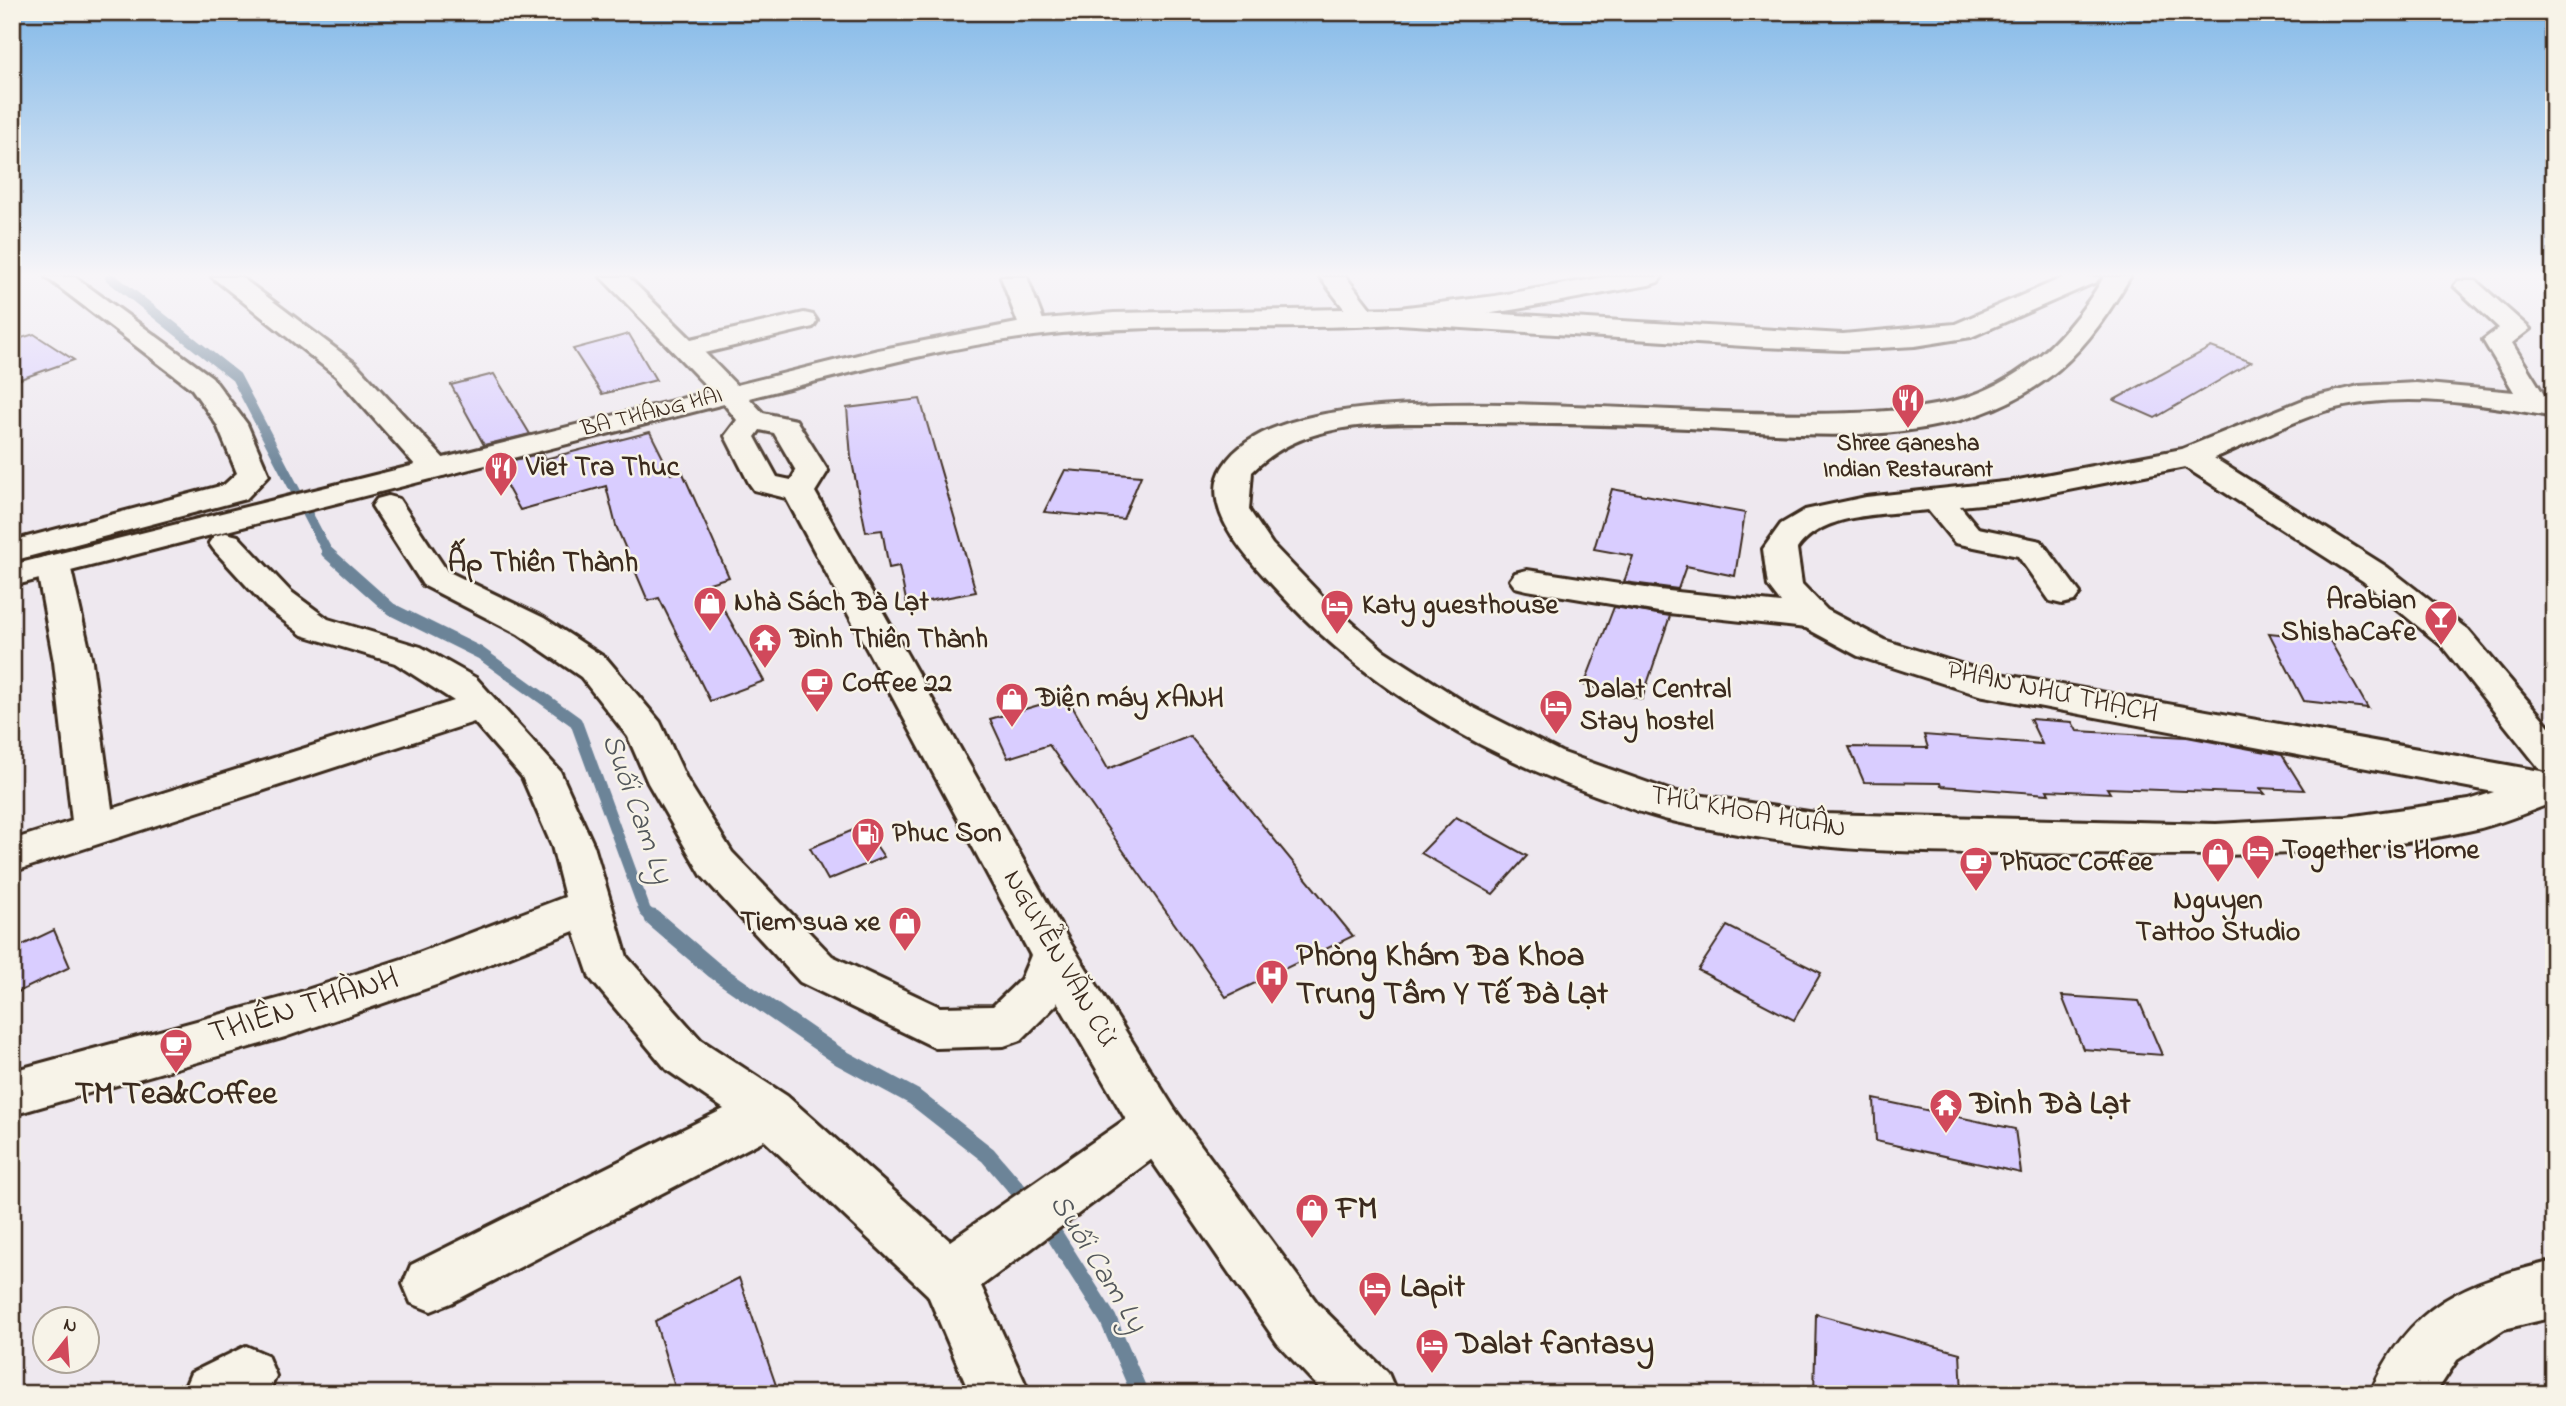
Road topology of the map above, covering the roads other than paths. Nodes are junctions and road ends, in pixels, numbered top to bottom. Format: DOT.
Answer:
graph roads {
  1 [pos="148,343"];
  2 [pos="310,343"];
  3 [pos="679,343"];
  4 [pos="712,343"];
  5 [pos="957,343"];
  6 [pos="2072,343"];
  7 [pos="2499,343"];
  8 [pos="685,349"];
  9 [pos="730,394"];
  10 [pos="2545,407"];
  11 [pos="753,420"];
  12 [pos="2190,457"];
  13 [pos="435,468"];
  14 [pos="799,492"];
  15 [pos="382,494"];
  16 [pos="1937,500"];
  17 [pos="232,531"];
  18 [pos="12,551"];
  19 [pos="53,565"];
  20 [pos="12,576"];
  21 [pos="1527,580"];
  22 [pos="2062,593"];
  23 [pos="1814,618"];
  24 [pos="481,706"];
  25 [pos="2552,778"];
  26 [pos="94,830"];
  27 [pos="12,856"];
  28 [pos="590,906"];
  29 [pos="1053,954"];
  30 [pos="12,1093"];
  31 [pos="769,1112"];
  32 [pos="1157,1126"];
  33 [pos="948,1276"];
  34 [pos="431,1284"];
  35 [pos="2554,1289"];
  36 [pos="1000,1394"];
  37 [pos="1367,1394"];
  38 [pos="2400,1394"];
  1 -- 18 [label="street"];
  2 -- 13 [label="street"];
  3 -- 8 [label="street"];
  4 -- 8 [label="street"];
  5 -- 9 [label="street, BA THÁNG HAI"];
  6 -- 25 [label="street, THỦ KHOA HUÂN"];
  7 -- 10 [label="street"];
  8 -- 9 [label="street"];
  9 -- 11 [label="street"];
  9 -- 13 [label="street, BA THÁNG HAI"];
  10 -- 12 [label="street, PHAN NHƯ THẠCH"];
  11 -- 14 [label="street"];
  11 -- 14 [label="street"];
  12 -- 16 [label="street, PHAN NHƯ THẠCH"];
  12 -- 25 [label="street"];
  13 -- 15 [label="street, BA THÁNG HAI"];
  14 -- 29 [label="street, NGUYỄN VĂN CỪ"];
  15 -- 17 [label="street, BA THÁNG HAI"];
  15 -- 29 [label="street"];
  16 -- 22 [label="street"];
  16 -- 23 [label="street, PHAN NHƯ THẠCH"];
  17 -- 19 [label="street, BA THÁNG HAI"];
  17 -- 24 [label="street"];
  19 -- 20 [label="street, BA THÁNG HAI"];
  19 -- 26 [label="street"];
  21 -- 23 [label="street"];
  23 -- 25 [label="street, PHAN NHƯ THẠCH"];
  24 -- 26 [label="street"];
  24 -- 28 [label="street"];
  26 -- 27 [label="street"];
  28 -- 30 [label="street, THIÊN THÀNH"];
  28 -- 31 [label="street"];
  29 -- 32 [label="street, NGUYỄN VĂN CỪ"];
  31 -- 33 [label="street"];
  31 -- 34 [label="street"];
  32 -- 33 [label="street"];
  32 -- 37 [label="street, NGUYỄN VĂN CỪ"];
  33 -- 36 [label="street"];
  35 -- 38 [label="street"];
}
